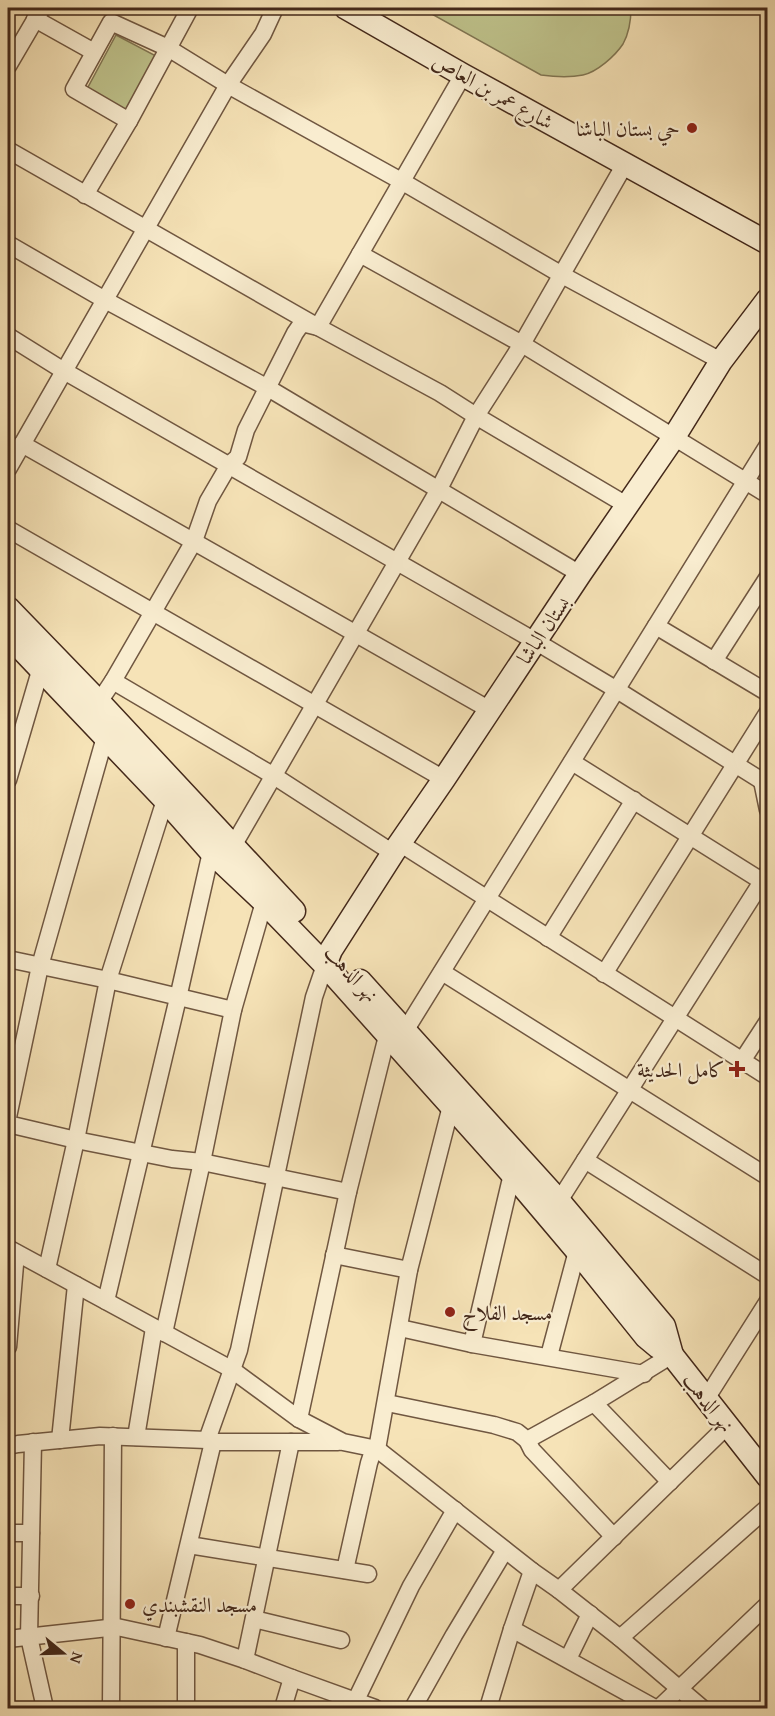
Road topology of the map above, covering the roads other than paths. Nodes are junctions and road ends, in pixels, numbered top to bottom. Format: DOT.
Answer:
graph roads {
  1 [pos="190,8"];
  2 [pos="275,8"];
  3 [pos="346,8"];
  4 [pos="38,13"];
  5 [pos="168,48"];
  6 [pos="94,52"];
  7 [pos="8,66"];
  8 [pos="463,75"];
  9 [pos="228,85"];
  10 [pos="129,121"];
  11 [pos="8,150"];
  12 [pos="625,164"];
  13 [pos="403,182"];
  14 [pos="85,195"];
  15 [pos="146,229"];
  16 [pos="768,243"];
  17 [pos="8,244"];
  18 [pos="360,254"];
  19 [pos="561,275"];
  20 [pos="105,300"];
  21 [pos="768,300"];
  22 [pos="318,327"];
  23 [pos="8,336"];
  24 [pos="522,344"];
  25 [pos="721,361"];
  26 [pos="64,371"];
  27 [pos="268,388"];
  28 [pos="476,416"];
  29 [pos="674,437"];
  30 [pos="22,444"];
  31 [pos="768,445"];
  32 [pos="229,465"];
  33 [pos="8,469"];
  34 [pos="744,481"];
  35 [pos="438,491"];
  36 [pos="768,495"];
  37 [pos="628,506"];
  38 [pos="8,529"];
  39 [pos="194,541"];
  40 [pos="397,561"];
  41 [pos="580,574"];
  42 [pos="768,577"];
  43 [pos="8,608"];
  44 [pos="153,612"];
  45 [pos="656,626"];
  46 [pos="356,633"];
  47 [pos="8,635"];
  48 [pos="535,641"];
  49 [pos="714,661"];
  50 [pos="40,670"];
  51 [pos="113,681"];
  52 [pos="617,690"];
  53 [pos="768,693"];
  54 [pos="99,702"];
  55 [pos="315,704"];
  56 [pos="490,710"];
  57 [pos="768,712"];
  58 [pos="105,737"];
  59 [pos="572,762"];
  60 [pos="735,764"];
  61 [pos="274,776"];
  62 [pos="444,779"];
  63 [pos="8,780"];
  64 [pos="765,781"];
  65 [pos="165,800"];
  66 [pos="634,800"];
  67 [pos="768,810"];
  68 [pos="690,836"];
  69 [pos="233,846"];
  70 [pos="397,849"];
  71 [pos="211,852"];
  72 [pos="766,879"];
  73 [pos="487,899"];
  74 [pos="264,902"];
  75 [pos="548,938"];
  76 [pos="328,957"];
  77 [pos="8,959"];
  78 [pos="40,966"];
  79 [pos="442,972"];
  80 [pos="604,974"];
  81 [pos="108,980"];
  82 [pos="178,998"];
  83 [pos="233,1010"];
  84 [pos="675,1019"];
  85 [pos="768,1021"];
  86 [pos="396,1034"];
  87 [pos="742,1061"];
  88 [pos="768,1077"];
  89 [pos="630,1090"];
  90 [pos="451,1107"];
  91 [pos="8,1117"];
  92 [pos="8,1124"];
  93 [pos="76,1140"];
  94 [pos="141,1152"];
  95 [pos="585,1160"];
  96 [pos="202,1162"];
  97 [pos="512,1174"];
  98 [pos="768,1177"];
  99 [pos="275,1178"];
  100 [pos="348,1192"];
  101 [pos="559,1201"];
  102 [pos="12,1251"];
  103 [pos="577,1251"];
  104 [pos="334,1255"];
  105 [pos="47,1269"];
  106 [pos="409,1270"];
  107 [pos="768,1276"];
  108 [pos="76,1286"];
  109 [pos="106,1301"];
  110 [pos="765,1314"];
  111 [pos="400,1328"];
  112 [pos="159,1330"];
  113 [pos="472,1344"];
  114 [pos="8,1347"];
  115 [pos="672,1355"];
  116 [pos="549,1356"];
  117 [pos="231,1369"];
  118 [pos="644,1374"];
  119 [pos="706,1399"];
  120 [pos="387,1403"];
  121 [pos="594,1403"];
  122 [pos="299,1419"];
  123 [pos="728,1426"];
  124 [pos="113,1436"];
  125 [pos="136,1437"];
  126 [pos="60,1440"];
  127 [pos="527,1440"];
  128 [pos="210,1441"];
  129 [pos="33,1442"];
  130 [pos="291,1442"];
  131 [pos="343,1442"];
  132 [pos="8,1446"];
  133 [pos="377,1449"];
  134 [pos="768,1477"];
  135 [pos="669,1482"];
  136 [pos="768,1507"];
  137 [pos="455,1510"];
  138 [pos="8,1533"];
  139 [pos="31,1533"];
  140 [pos="614,1536"];
  141 [pos="189,1545"];
  142 [pos="505,1550"];
  143 [pos="267,1556"];
  144 [pos="345,1570"];
  145 [pos="532,1570"];
  146 [pos="368,1574"];
  147 [pos="559,1590"];
  148 [pos="8,1596"];
  149 [pos="31,1596"];
  150 [pos="768,1604"];
  151 [pos="590,1614"];
  152 [pos="254,1619"];
  153 [pos="112,1628"];
  154 [pos="512,1629"];
  155 [pos="29,1637"];
  156 [pos="166,1638"];
  157 [pos="620,1638"];
  158 [pos="8,1639"];
  159 [pos="341,1641"];
  160 [pos="186,1642"];
  161 [pos="568,1659"];
  162 [pos="245,1660"];
  163 [pos="292,1678"];
  164 [pos="679,1689"];
  165 [pos="355,1702"];
  166 [pos="45,1708"];
  167 [pos="111,1708"];
  168 [pos="186,1708"];
  169 [pos="283,1708"];
  170 [pos="375,1708"];
  171 [pos="413,1708"];
  172 [pos="488,1708"];
  173 [pos="655,1708"];
  174 [pos="702,1708"];
  1 -- 5 [label="street"];
  2 -- 9 [label="street"];
  3 -- 8 [label="main road, شارع عمر بن العاص"];
  4 -- 6 [label="street"];
  4 -- 7 [label="street"];
  5 -- 6 [label="street"];
  5 -- 9 [label="street"];
  5 -- 10 [label="street"];
  6 -- 10 [label="street"];
  8 -- 12 [label="main road, شارع عمر بن العاص"];
  8 -- 13 [label="street"];
  9 -- 13 [label="street"];
  9 -- 15 [label="street"];
  10 -- 14 [label="street"];
  11 -- 14 [label="street"];
  12 -- 16 [label="main road, شارع عمر بن العاص"];
  12 -- 19 [label="street"];
  13 -- 18 [label="street"];
  13 -- 19 [label="street"];
  14 -- 15 [label="street"];
  15 -- 20 [label="street"];
  15 -- 22 [label="street"];
  17 -- 20 [label="street"];
  18 -- 22 [label="street"];
  18 -- 24 [label="street"];
  19 -- 24 [label="street"];
  19 -- 25 [label="street"];
  20 -- 26 [label="street"];
  20 -- 27 [label="street"];
  21 -- 25 [label="main road, بستان الباشا"];
  22 -- 27 [label="street"];
  22 -- 28 [label="street"];
  23 -- 26 [label="street"];
  24 -- 28 [label="street"];
  24 -- 29 [label="street"];
  25 -- 29 [label="main road, بستان الباشا"];
  26 -- 30 [label="street"];
  26 -- 32 [label="street"];
  27 -- 32 [label="street"];
  27 -- 35 [label="street"];
  28 -- 35 [label="street"];
  28 -- 37 [label="street"];
  29 -- 34 [label="street"];
  29 -- 37 [label="main road, بستان الباشا"];
  30 -- 33 [label="street"];
  30 -- 39 [label="street"];
  31 -- 34 [label="street"];
  32 -- 39 [label="street"];
  32 -- 40 [label="street"];
  34 -- 36 [label="street"];
  34 -- 45 [label="street"];
  35 -- 40 [label="street"];
  35 -- 41 [label="street"];
  37 -- 41 [label="main road, بستان الباشا"];
  38 -- 44 [label="street"];
  39 -- 44 [label="street"];
  39 -- 46 [label="street"];
  40 -- 46 [label="street"];
  40 -- 48 [label="street"];
  41 -- 48 [label="main road, بستان الباشا"];
  42 -- 49 [label="street"];
  43 -- 54 [label="main road, نهر الدهب"];
  44 -- 51 [label="street"];
  44 -- 55 [label="street"];
  45 -- 49 [label="street"];
  45 -- 52 [label="street"];
  46 -- 55 [label="street"];
  46 -- 56 [label="street"];
  47 -- 50 [label="main road, نهر الدهب"];
  48 -- 52 [label="street"];
  48 -- 56 [label="main road, بستان الباشا"];
  49 -- 53 [label="street"];
  50 -- 58 [label="main road, نهر الدهب"];
  50 -- 63 [label="street"];
  51 -- 54 [label="street"];
  51 -- 61 [label="street"];
  52 -- 59 [label="street"];
  52 -- 60 [label="street"];
  54 -- 69 [label="main road, نهر الدهب"];
  55 -- 61 [label="street"];
  55 -- 62 [label="street"];
  56 -- 62 [label="main road, بستان الباشا"];
  57 -- 60 [label="street"];
  58 -- 65 [label="main road, نهر الدهب"];
  58 -- 78 [label="street"];
  59 -- 66 [label="street"];
  59 -- 73 [label="street"];
  60 -- 64 [label="street"];
  60 -- 68 [label="street"];
  61 -- 69 [label="street"];
  61 -- 70 [label="street"];
  62 -- 70 [label="main road, بستان الباشا"];
  64 -- 67 [label="street"];
  65 -- 71 [label="main road, نهر الدهب"];
  65 -- 81 [label="street"];
  66 -- 68 [label="street"];
  66 -- 75 [label="street"];
  68 -- 72 [label="street"];
  68 -- 80 [label="street"];
  69 -- 76 [label="main road, نهر الدهب"];
  70 -- 73 [label="street"];
  70 -- 76 [label="main road, بستان الباشا"];
  71 -- 74 [label="main road, نهر الدهب"];
  71 -- 82 [label="street"];
  72 -- 84 [label="street"];
  73 -- 75 [label="street"];
  73 -- 79 [label="street"];
  74 -- 76 [label="main road, نهر الدهب"];
  74 -- 83 [label="street"];
  75 -- 80 [label="street"];
  76 -- 86 [label="main road, نهر الدهب"];
  76 -- 99 [label="street"];
  77 -- 78 [label="street"];
  78 -- 81 [label="street"];
  78 -- 91 [label="street"];
  79 -- 86 [label="street"];
  79 -- 89 [label="street"];
  80 -- 84 [label="street"];
  81 -- 82 [label="street"];
  81 -- 93 [label="street"];
  82 -- 83 [label="street"];
  82 -- 94 [label="street"];
  83 -- 96 [label="street"];
  84 -- 87 [label="street"];
  84 -- 89 [label="street"];
  85 -- 87 [label="street"];
  86 -- 90 [label="main road, نهر الدهب"];
  86 -- 100 [label="street"];
  86 -- 101 [label="main road, نهر الدهب"];
  87 -- 88 [label="street"];
  89 -- 95 [label="street"];
  89 -- 98 [label="street"];
  90 -- 97 [label="main road, نهر الدهب"];
  90 -- 106 [label="street"];
  92 -- 93 [label="street"];
  93 -- 94 [label="street"];
  93 -- 105 [label="street"];
  94 -- 96 [label="street"];
  94 -- 109 [label="street"];
  95 -- 101 [label="street"];
  95 -- 107 [label="street"];
  96 -- 99 [label="street"];
  96 -- 112 [label="street"];
  97 -- 103 [label="main road, نهر الدهب"];
  97 -- 113 [label="street"];
  99 -- 100 [label="street"];
  99 -- 117 [label="street"];
  100 -- 104 [label="street"];
  101 -- 115 [label="main road, نهر الدهب"];
  102 -- 105 [label="street"];
  102 -- 114 [label="street"];
  103 -- 115 [label="main road, نهر الدهب"];
  103 -- 116 [label="street"];
  104 -- 106 [label="street"];
  104 -- 122 [label="street"];
  105 -- 108 [label="street"];
  106 -- 111 [label="street"];
  108 -- 109 [label="street"];
  108 -- 126 [label="street"];
  109 -- 112 [label="street"];
  110 -- 119 [label="street"];
  111 -- 113 [label="street"];
  111 -- 120 [label="street"];
  112 -- 117 [label="street"];
  112 -- 125 [label="street"];
  113 -- 116 [label="street"];
  115 -- 118 [label="street"];
  115 -- 119 [label="main road, نهر الدهب"];
  116 -- 118 [label="street"];
  117 -- 122 [label="street"];
  117 -- 128 [label="street"];
  118 -- 121 [label="street"];
  119 -- 123 [label="main road, نهر الدهب"];
  120 -- 127 [label="street"];
  120 -- 133 [label="street"];
  121 -- 127 [label="street"];
  121 -- 135 [label="street"];
  122 -- 131 [label="street"];
  123 -- 134 [label="main road, نهر الدهب"];
  123 -- 135 [label="street"];
  124 -- 125 [label="street"];
  124 -- 126 [label="street"];
  124 -- 153 [label="street"];
  125 -- 128 [label="street"];
  126 -- 129 [label="street"];
  127 -- 140 [label="street"];
  128 -- 130 [label="street"];
  128 -- 141 [label="street"];
  129 -- 132 [label="street"];
  129 -- 139 [label="street"];
  130 -- 131 [label="street"];
  130 -- 143 [label="street"];
  131 -- 133 [label="street"];
  133 -- 137 [label="street"];
  133 -- 144 [label="street"];
  135 -- 140 [label="street"];
  136 -- 157 [label="street"];
  137 -- 142 [label="street"];
  137 -- 165 [label="street"];
  138 -- 139 [label="street"];
  139 -- 149 [label="street"];
  140 -- 147 [label="street"];
  141 -- 143 [label="street"];
  141 -- 156 [label="street"];
  142 -- 145 [label="street"];
  142 -- 171 [label="street"];
  143 -- 144 [label="street"];
  143 -- 152 [label="street"];
  144 -- 146 [label="street"];
  145 -- 147 [label="street"];
  145 -- 154 [label="street"];
  147 -- 151 [label="street"];
  148 -- 149 [label="street"];
  149 -- 155 [label="street"];
  150 -- 164 [label="street"];
  151 -- 157 [label="street"];
  151 -- 161 [label="street"];
  152 -- 159 [label="street"];
  152 -- 162 [label="street"];
  153 -- 155 [label="street"];
  153 -- 156 [label="street"];
  153 -- 167 [label="street"];
  154 -- 161 [label="street"];
  154 -- 172 [label="street"];
  155 -- 158 [label="street"];
  155 -- 166 [label="street"];
  156 -- 160 [label="street"];
  157 -- 164 [label="street"];
  160 -- 162 [label="street"];
  160 -- 168 [label="street"];
  161 -- 173 [label="street"];
  162 -- 163 [label="street"];
  163 -- 165 [label="street"];
  163 -- 169 [label="street"];
  164 -- 173 [label="street"];
  164 -- 174 [label="street"];
  165 -- 170 [label="street"];
}
